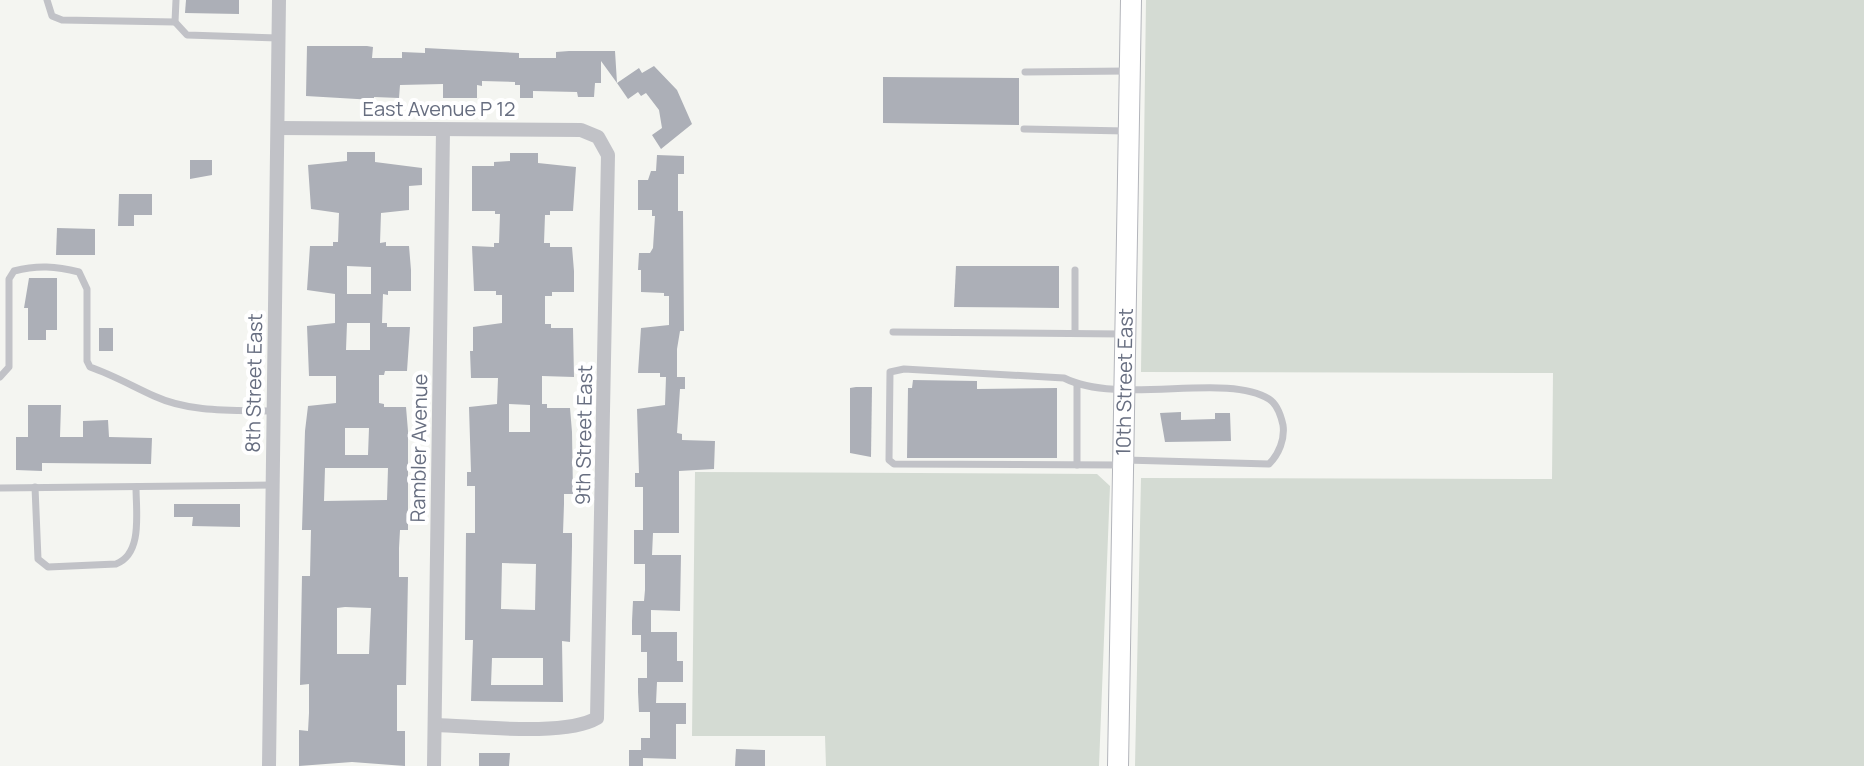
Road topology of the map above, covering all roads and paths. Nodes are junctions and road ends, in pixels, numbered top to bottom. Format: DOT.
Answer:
graph roads {
  1 [pos="47,0"];
  2 [pos="176,0"];
  3 [pos="279,0"];
  4 [pos="1131,0"];
  5 [pos="175,22"];
  6 [pos="278,38"];
  7 [pos="1129,71"];
  8 [pos="1025,72"];
  9 [pos="278,128"];
  10 [pos="1024,129"];
  11 [pos="443,130"];
  12 [pos="1128,131"];
  13 [pos="598,137"];
  14 [pos="1075,270"];
  15 [pos="893,332"];
  16 [pos="1075,332"];
  17 [pos="1125,334"];
  18 [pos="0,377"];
  19 [pos="1077,385"];
  20 [pos="1124,390"];
  21 [pos="273,411"];
  22 [pos="1122,463"];
  23 [pos="1077,465"];
  24 [pos="273,485"];
  25 [pos="35,487"];
  26 [pos="136,487"];
  27 [pos="0,488"];
  28 [pos="435,725"];
  29 [pos="269,766"];
  30 [pos="434,766"];
  31 [pos="1118,766"];
  1 -- 5 [label="lane"];
  2 -- 5 [label="lane"];
  3 -- 6 [label="street, 8th Street East"];
  4 -- 7 [label="main road, 10th Street East"];
  5 -- 6 [label="lane"];
  6 -- 9 [label="street, 8th Street East"];
  7 -- 8 [label="lane"];
  7 -- 12 [label="main road, 10th Street East"];
  9 -- 11 [label="street, East Avenue P 12"];
  9 -- 21 [label="street, 8th Street East"];
  10 -- 12 [label="lane"];
  11 -- 13 [label="street, East Avenue P 12"];
  11 -- 28 [label="street, Rambler Avenue"];
  12 -- 17 [label="main road, 10th Street East"];
  13 -- 28 [label="street, 9th Street East"];
  14 -- 16 [label="lane"];
  15 -- 16 [label="lane"];
  16 -- 17 [label="lane"];
  17 -- 20 [label="main road, 10th Street East"];
  18 -- 21 [label="lane"];
  19 -- 20 [label="lane"];
  19 -- 23 [label="lane"];
  19 -- 23 [label="lane"];
  20 -- 22 [label="main road, 10th Street East"];
  20 -- 22 [label="lane"];
  21 -- 24 [label="street, 8th Street East"];
  22 -- 23 [label="lane"];
  22 -- 31 [label="main road, 10th Street East"];
  24 -- 26 [label="lane"];
  24 -- 29 [label="street, 8th Street East"];
  25 -- 26 [label="lane"];
  25 -- 26 [label="lane"];
  25 -- 27 [label="lane"];
  28 -- 30 [label="street, Rambler Avenue"];
}
